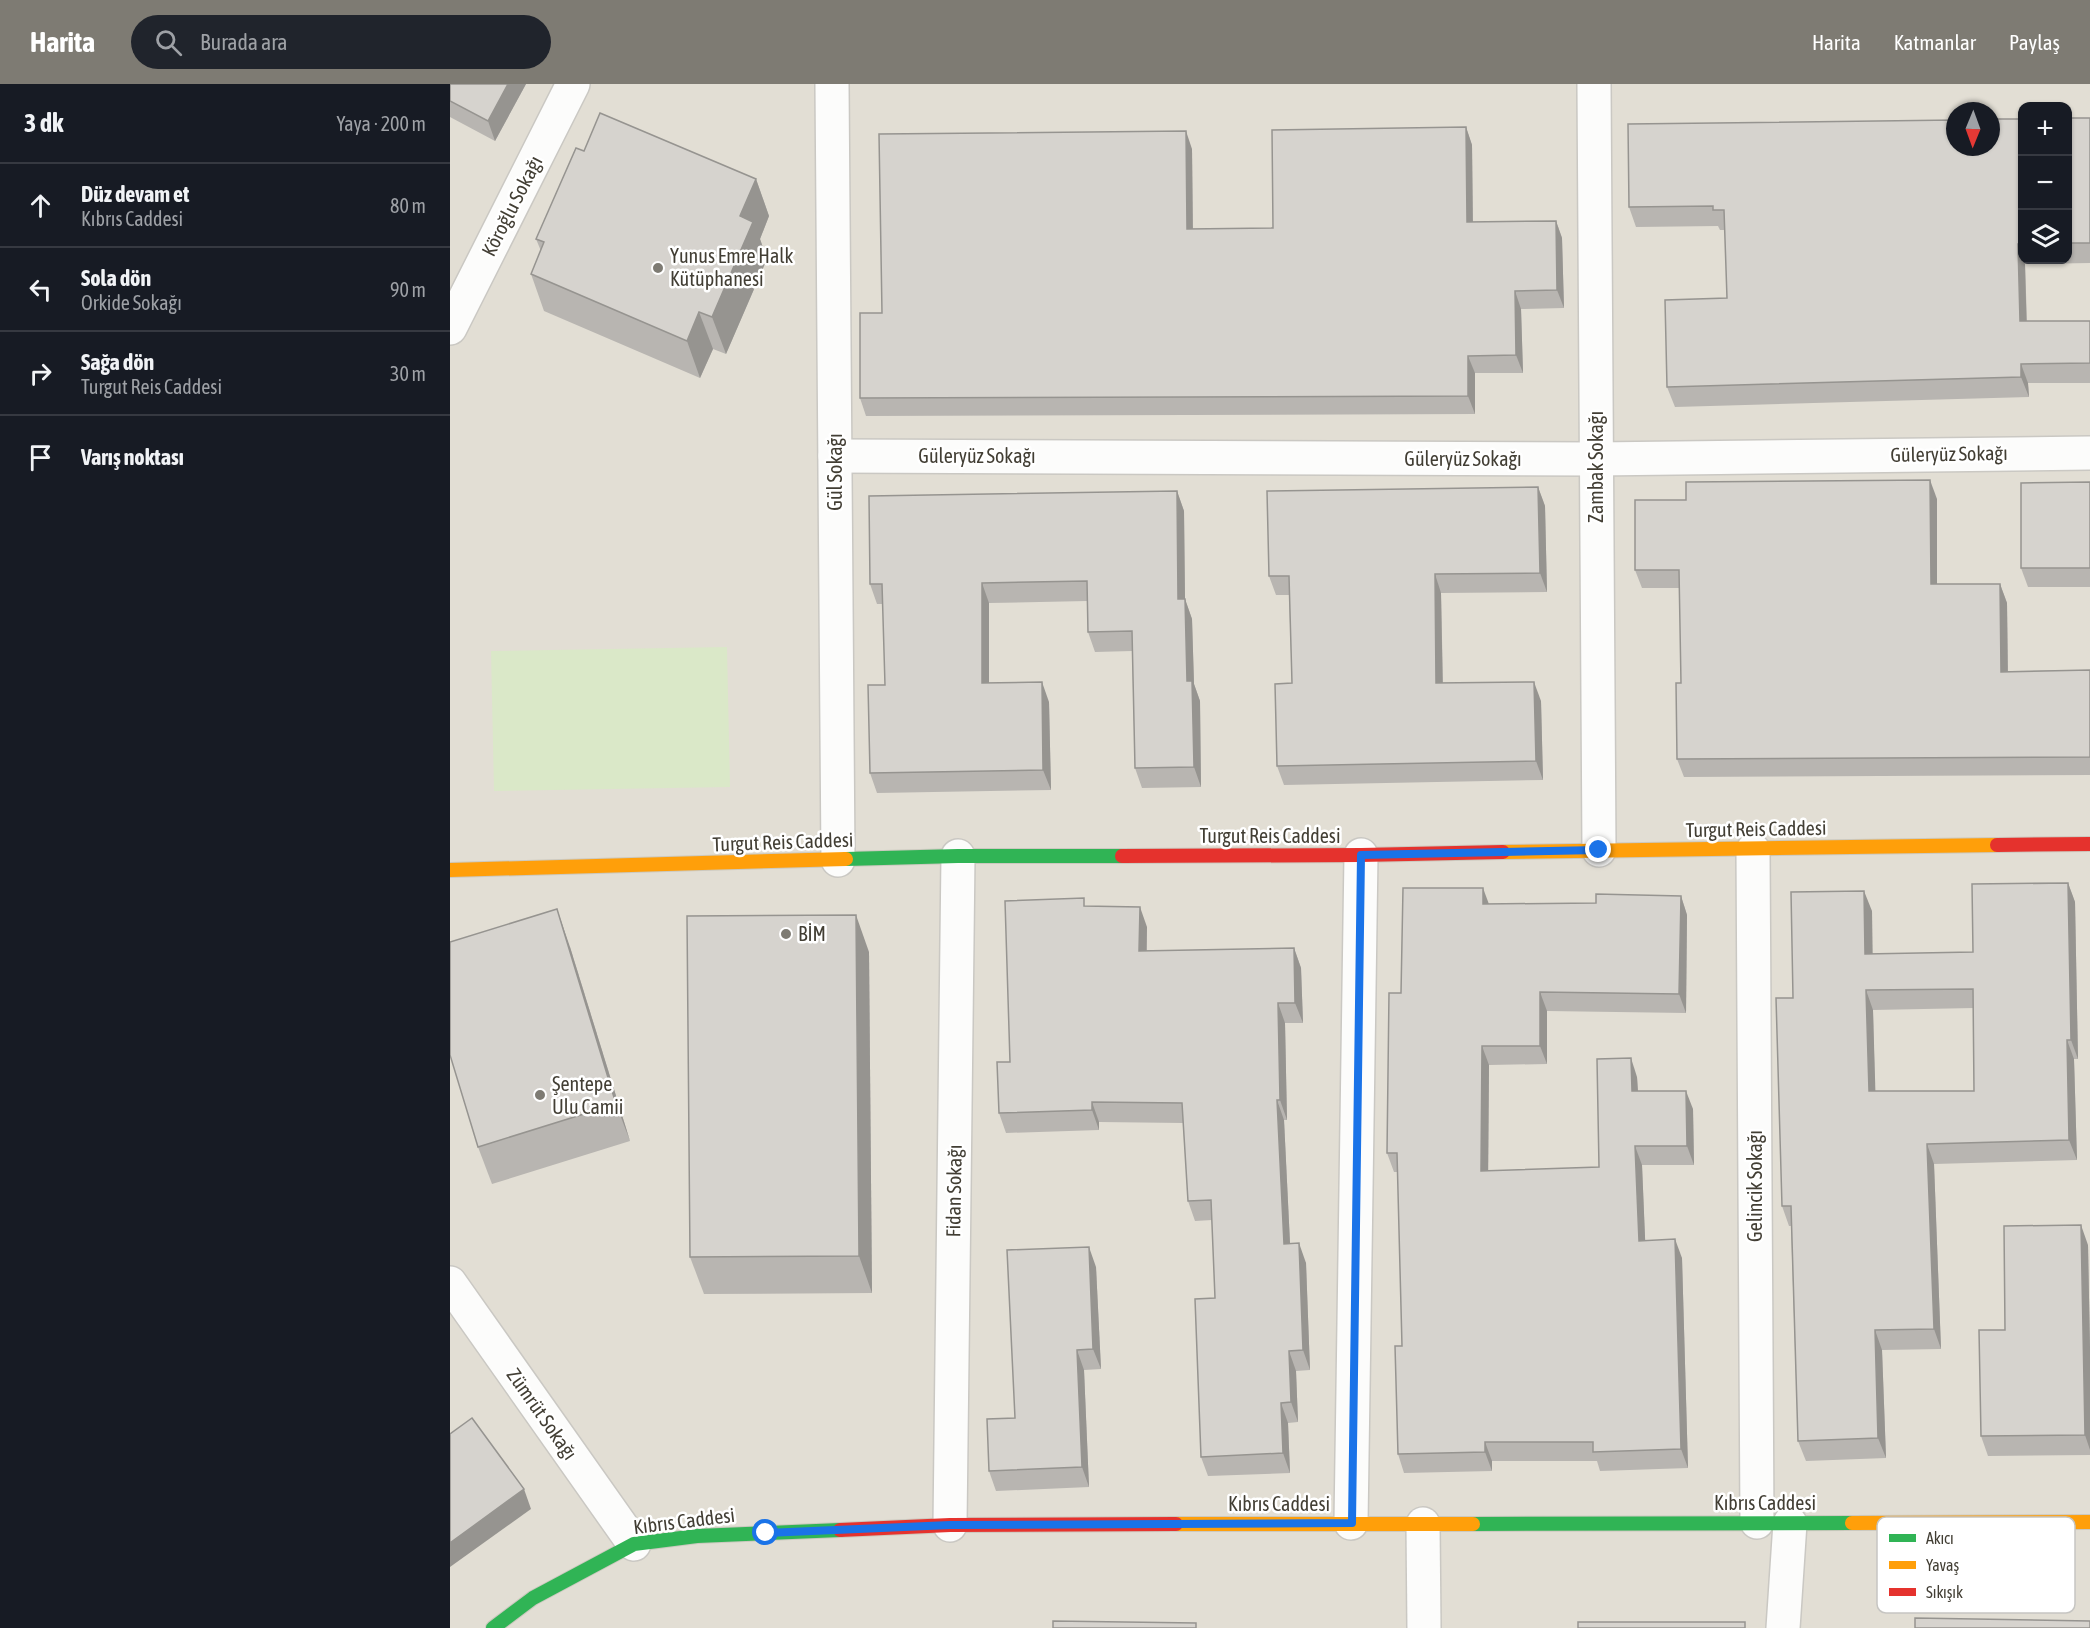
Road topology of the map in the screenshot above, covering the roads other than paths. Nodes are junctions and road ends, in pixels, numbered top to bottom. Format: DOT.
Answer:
graph roads {
  1 [pos="573,84"];
  2 [pos="832,84"];
  3 [pos="1594,84"];
  4 [pos="450,328"];
  5 [pos="2090,453"];
  6 [pos="835,456"];
  7 [pos="1596,459"];
  8 [pos="2090,844"];
  9 [pos="1753,849"];
  10 [pos="1599,850"];
  11 [pos="1361,855"];
  12 [pos="958,856"];
  13 [pos="838,860"];
  14 [pos="450,870"];
  15 [pos="450,1283"];
  16 [pos="1757,1522"];
  17 [pos="2075,1522"];
  18 [pos="2090,1522"];
  19 [pos="1352,1523"];
  20 [pos="1790,1523"];
  21 [pos="1877,1523"];
  22 [pos="1423,1524"];
  23 [pos="950,1525"];
  24 [pos="633,1544"];
  25 [pos="493,1628"];
  26 [pos="1424,1628"];
  27 [pos="1783,1628"];
  1 -- 4 [label="street, Köroğlu Sokağı"];
  2 -- 6 [label="street, Gül Sokağı"];
  3 -- 7 [label="street, Zambak Sokağı"];
  5 -- 7 [label="street, Güleryüz Sokağı"];
  6 -- 7 [label="street, Güleryüz Sokağı"];
  6 -- 13 [label="street, Gül Sokağı"];
  7 -- 10 [label="street, Zambak Sokağı"];
  8 -- 9 [label="street, Turgut Reis Caddesi"];
  9 -- 10 [label="street, Turgut Reis Caddesi"];
  9 -- 16 [label="street, Gelincik Sokağı"];
  10 -- 11 [label="street, Turgut Reis Caddesi"];
  11 -- 12 [label="street, Turgut Reis Caddesi"];
  11 -- 19 [label="street"];
  12 -- 13 [label="street, Turgut Reis Caddesi"];
  12 -- 23 [label="street, Fidan Sokağı"];
  13 -- 14 [label="street, Turgut Reis Caddesi"];
  15 -- 24 [label="street, Zümrüt Sokağı"];
  16 -- 20 [label="street, Kıbrıs Caddesi"];
  16 -- 22 [label="street, Kıbrıs Caddesi"];
  17 -- 18 [label="street, Kıbrıs Caddesi"];
  19 -- 22 [label="street, Kıbrıs Caddesi"];
  19 -- 23 [label="street, Kıbrıs Caddesi"];
  20 -- 21 [label="street, Kıbrıs Caddesi"];
  20 -- 27 [label="street"];
  22 -- 26 [label="street"];
  23 -- 24 [label="street, Kıbrıs Caddesi"];
  24 -- 25 [label="street, Kıbrıs Caddesi"];
}
